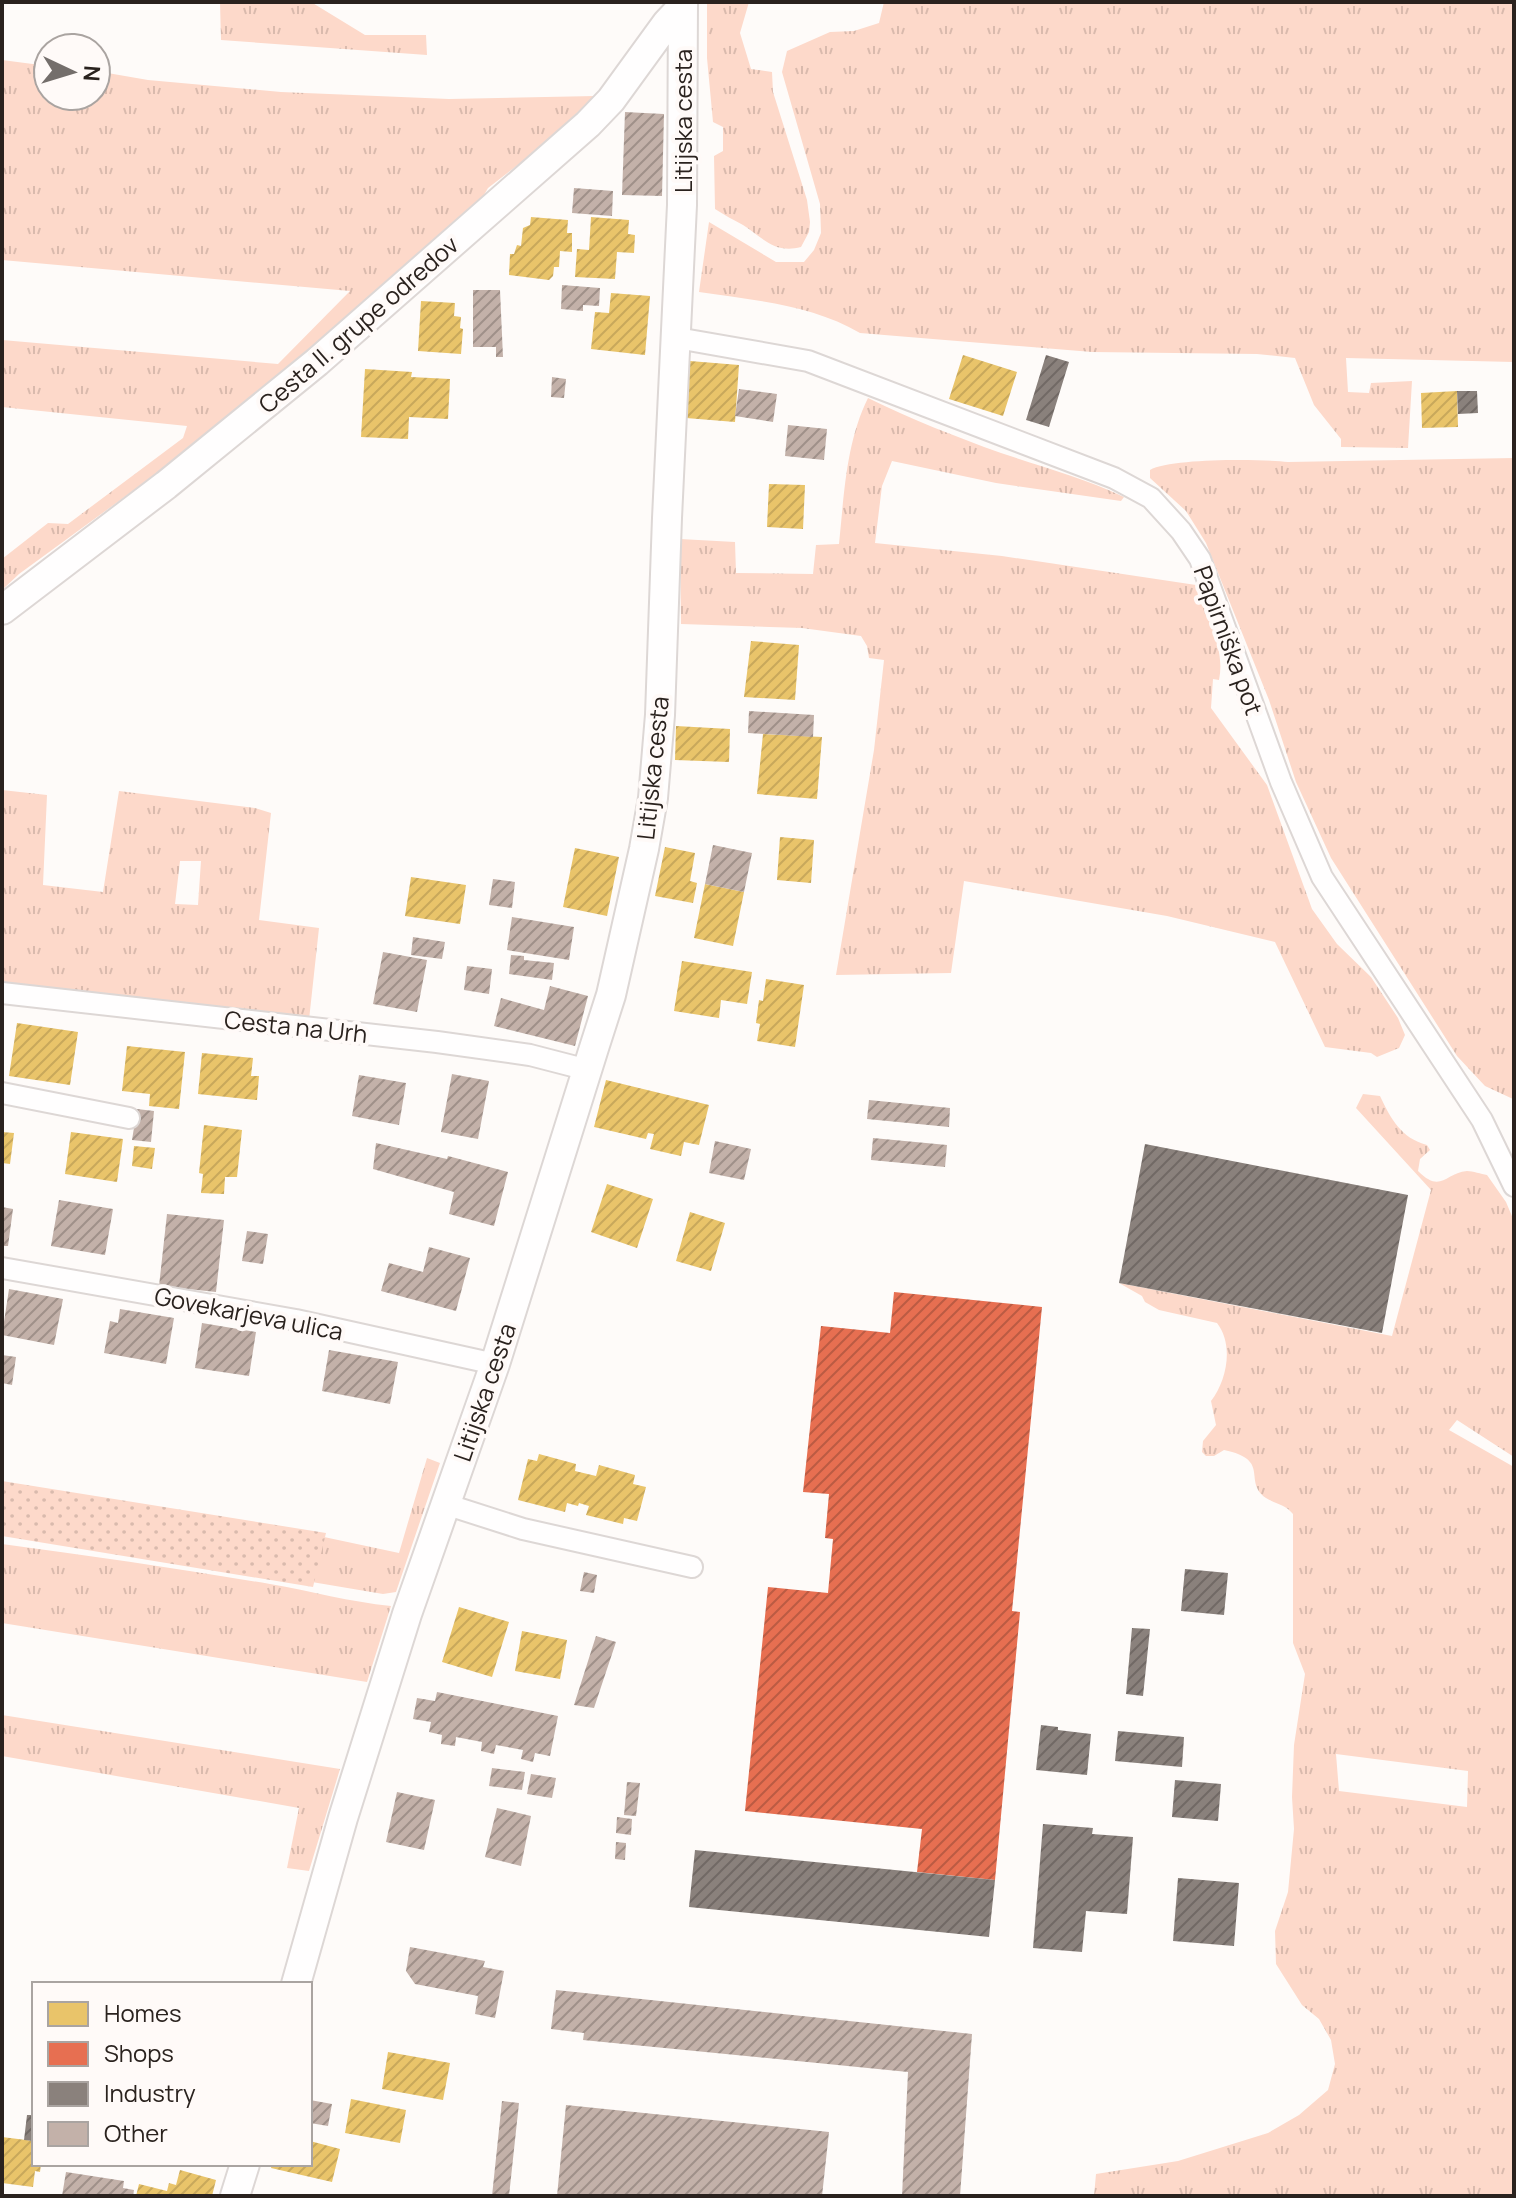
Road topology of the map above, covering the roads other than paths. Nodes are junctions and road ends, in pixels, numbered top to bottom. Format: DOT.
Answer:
graph roads {
  1 [pos="683,4"];
  2 [pos="677,338"];
  3 [pos="2,610"];
  4 [pos="2,993"];
  5 [pos="588,1070"];
  6 [pos="2,1093"];
  7 [pos="129,1118"];
  8 [pos="1514,1186"];
  9 [pos="2,1268"];
  10 [pos="495,1364"];
  11 [pos="445,1504"];
  12 [pos="692,1567"];
  13 [pos="297,1982"];
  14 [pos="244,2166"];
  15 [pos="235,2196"];
  1 -- 2 [label="main road, Litijska cesta"];
  1 -- 3 [label="main road, Cesta II. grupe odredov"];
  2 -- 5 [label="main road, Litijska cesta"];
  2 -- 8 [label="street, Papirniška pot"];
  4 -- 5 [label="street, Cesta na Urh"];
  5 -- 10 [label="main road, Litijska cesta"];
  6 -- 7 [label="street"];
  9 -- 10 [label="street, Govekarjeva ulica"];
  10 -- 11 [label="main road, Litijska cesta"];
  11 -- 12 [label="street"];
  11 -- 13 [label="main road, Litijska cesta"];
  14 -- 15 [label="main road"];
}
